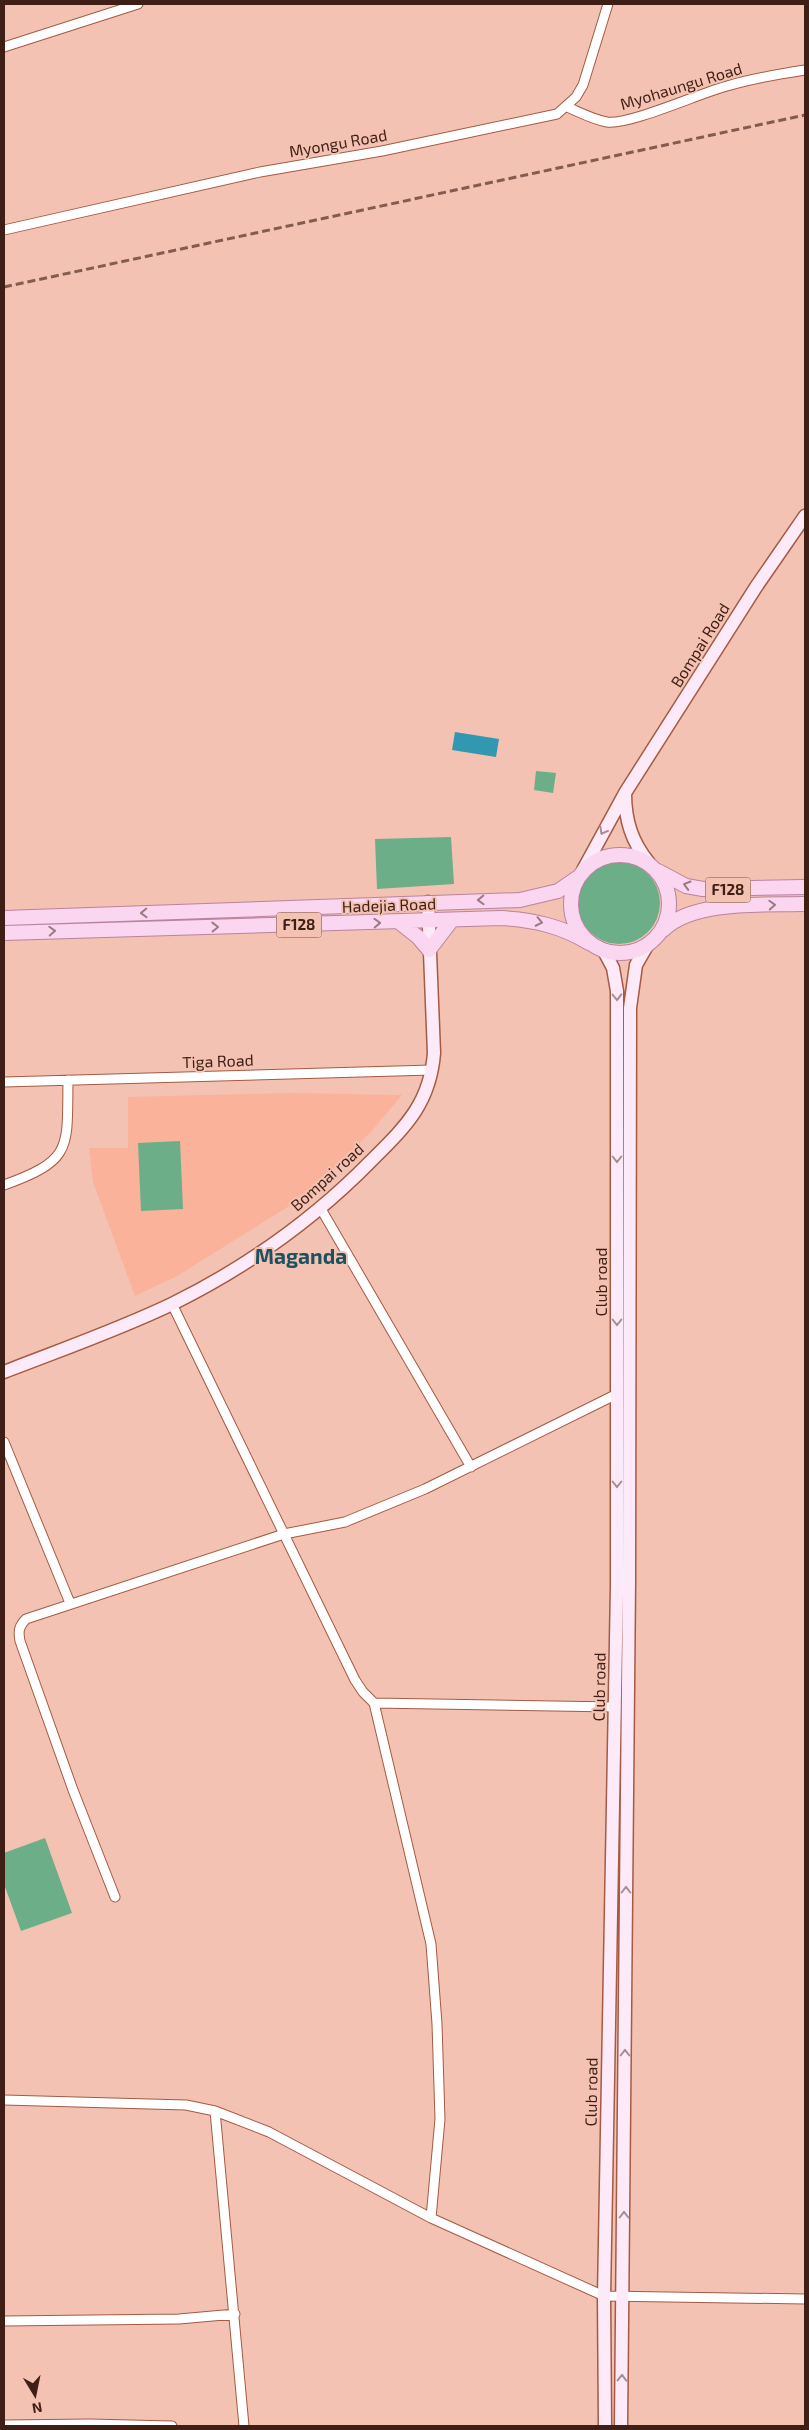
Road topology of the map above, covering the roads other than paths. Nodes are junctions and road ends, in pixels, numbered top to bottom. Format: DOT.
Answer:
graph roads {
  1 [pos="138,4"];
  2 [pos="608,4"];
  3 [pos="4,47"];
  4 [pos="805,70"];
  5 [pos="567,107"];
  6 [pos="4,230"];
  7 [pos="805,516"];
  8 [pos="625,793"];
  9 [pos="652,867"];
  10 [pos="580,874"];
  11 [pos="805,887"];
  12 [pos="428,902"];
  13 [pos="805,904"];
  14 [pos="4,918"];
  15 [pos="452,920"];
  16 [pos="427,921"];
  17 [pos="399,922"];
  18 [pos="660,932"];
  19 [pos="4,933"];
  20 [pos="590,943"];
  21 [pos="648,944"];
  22 [pos="429,950"];
  23 [pos="604,951"];
  24 [pos="432,1070"];
  25 [pos="68,1080"];
  26 [pos="4,1082"];
  27 [pos="623,1132"];
  28 [pos="4,1185"];
  29 [pos="321,1210"];
  30 [pos="172,1304"];
  31 [pos="4,1372"];
  32 [pos="617,1394"];
  33 [pos="4,1442"];
  34 [pos="471,1467"];
  35 [pos="284,1534"];
  36 [pos="70,1603"];
  37 [pos="622,1692"];
  38 [pos="374,1702"];
  39 [pos="615,1707"];
  40 [pos="115,1896"];
  41 [pos="4,2100"];
  42 [pos="215,2111"];
  43 [pos="431,2218"];
  44 [pos="604,2296"];
  45 [pos="623,2296"];
  46 [pos="805,2299"];
  47 [pos="234,2314"];
  48 [pos="4,2321"];
  49 [pos="4,2425"];
  50 [pos="90,2425"];
  51 [pos="172,2426"];
  52 [pos="244,2426"];
  53 [pos="605,2426"];
  54 [pos="621,2426"];
  1 -- 3 [label="street"];
  2 -- 5 [label="street"];
  4 -- 5 [label="street, Myohaungu Road"];
  5 -- 6 [label="street, Myongu Road"];
  7 -- 8 [label="main road, Bompai Road"];
  8 -- 9 [label="main road"];
  8 -- 10 [label="main road, Bompai Road, one-way"];
  9 -- 10 [label="main road, F128"];
  11 -- 9 [label="main road, F128, one-way"];
  9 -- 18 [label="main road"];
  10 -- 12 [label="main road, Hadejia Road / F128, one-way"];
  10 -- 20 [label="main road"];
  12 -- 14 [label="main road, Hadejia Road / F128, one-way"];
  12 -- 16 [label="main road, Bompai road"];
  18 -- 13 [label="main road, F128, one-way"];
  15 -- 16 [label="main road, Hadejia Road / F128"];
  15 -- 20 [label="main road, Hadejia Road / F128, one-way"];
  15 -- 22 [label="main road"];
  16 -- 17 [label="main road, Hadejia Road / F128"];
  16 -- 22 [label="main road, Bompai road"];
  19 -- 17 [label="main road, Hadejia Road / F128, one-way"];
  17 -- 22 [label="main road"];
  18 -- 21 [label="main road, F128"];
  20 -- 23 [label="main road, F128"];
  21 -- 23 [label="main road, F128"];
  21 -- 27 [label="main road"];
  22 -- 24 [label="main road, Bompai road"];
  23 -- 27 [label="main road, Club road, one-way"];
  24 -- 25 [label="street, Tiga Road"];
  24 -- 29 [label="main road, Bompai road"];
  25 -- 26 [label="street, Tiga Road"];
  25 -- 28 [label="street"];
  27 -- 32 [label="main road, Club road, one-way"];
  27 -- 37 [label="main road"];
  29 -- 30 [label="main road, Bompai road"];
  29 -- 34 [label="street"];
  30 -- 31 [label="main road, Bompai road"];
  30 -- 35 [label="street"];
  32 -- 34 [label="street"];
  32 -- 37 [label="main road, Club road, one-way"];
  33 -- 36 [label="street"];
  34 -- 35 [label="street"];
  35 -- 36 [label="street"];
  35 -- 38 [label="street"];
  36 -- 40 [label="street"];
  37 -- 39 [label="main road, Club road"];
  45 -- 37 [label="main road, one-way"];
  38 -- 39 [label="street"];
  38 -- 43 [label="street"];
  39 -- 44 [label="main road, Club road"];
  41 -- 42 [label="street"];
  42 -- 43 [label="street"];
  42 -- 47 [label="street"];
  43 -- 44 [label="street"];
  44 -- 45 [label="street"];
  44 -- 53 [label="main road, Club road"];
  45 -- 46 [label="street"];
  54 -- 45 [label="main road, one-way"];
  47 -- 48 [label="street"];
  47 -- 52 [label="street"];
  49 -- 50 [label="street"];
  50 -- 51 [label="street"];
}
